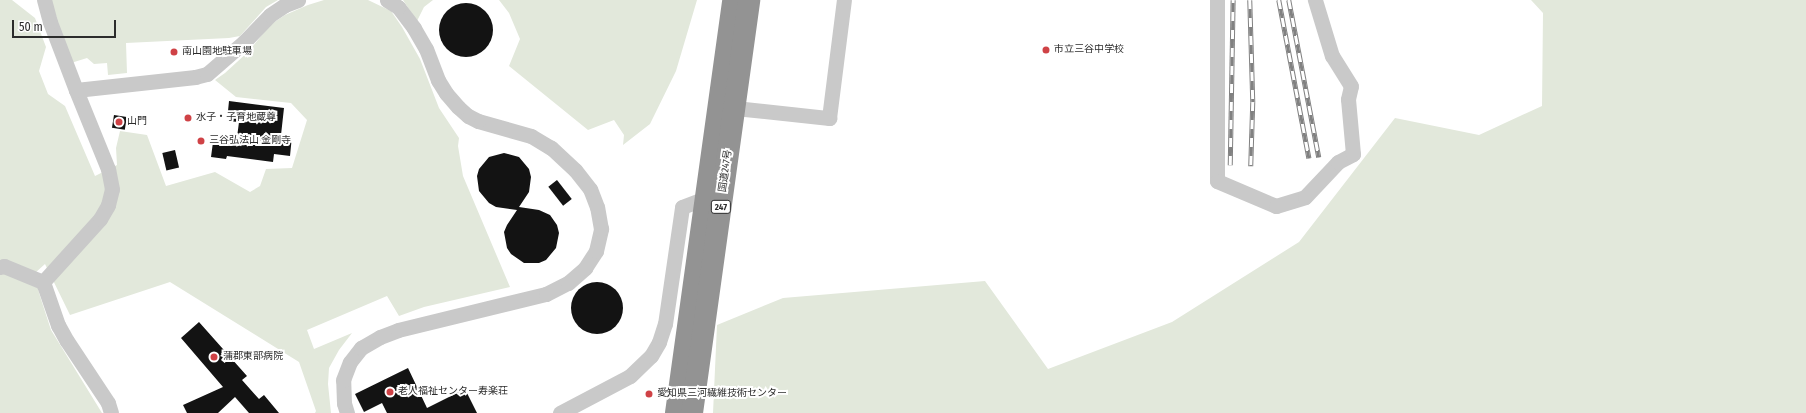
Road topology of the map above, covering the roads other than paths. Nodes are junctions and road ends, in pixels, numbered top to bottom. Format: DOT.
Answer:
graph roads {
  1 [pos="44,0"];
  2 [pos="298,0"];
  3 [pos="387,0"];
  4 [pos="733,0"];
  5 [pos="749,0"];
  6 [pos="844,0"];
  7 [pos="1216,0"];
  8 [pos="1315,0"];
  9 [pos="76,90"];
  10 [pos="734,108"];
  11 [pos="706,198"];
  12 [pos="0,266"];
  13 [pos="43,282"];
  14 [pos="111,413"];
  15 [pos="347,413"];
  16 [pos="560,413"];
  17 [pos="676,413"];
  18 [pos="692,413"];
  1 -- 9 [label="street"];
  2 -- 9 [label="street"];
  3 -- 15 [label="street"];
  4 -- 11 [label="highway, 国道247号 / 247"];
  5 -- 10 [label="highway, 国道247号 / 247"];
  6 -- 10 [label="street"];
  7 -- 8 [label="street"];
  9 -- 13 [label="street"];
  10 -- 18 [label="highway, 国道247号 / 247"];
  11 -- 16 [label="street"];
  11 -- 17 [label="highway, 国道247号 / 247"];
  12 -- 13 [label="street"];
  13 -- 14 [label="street"];
}
